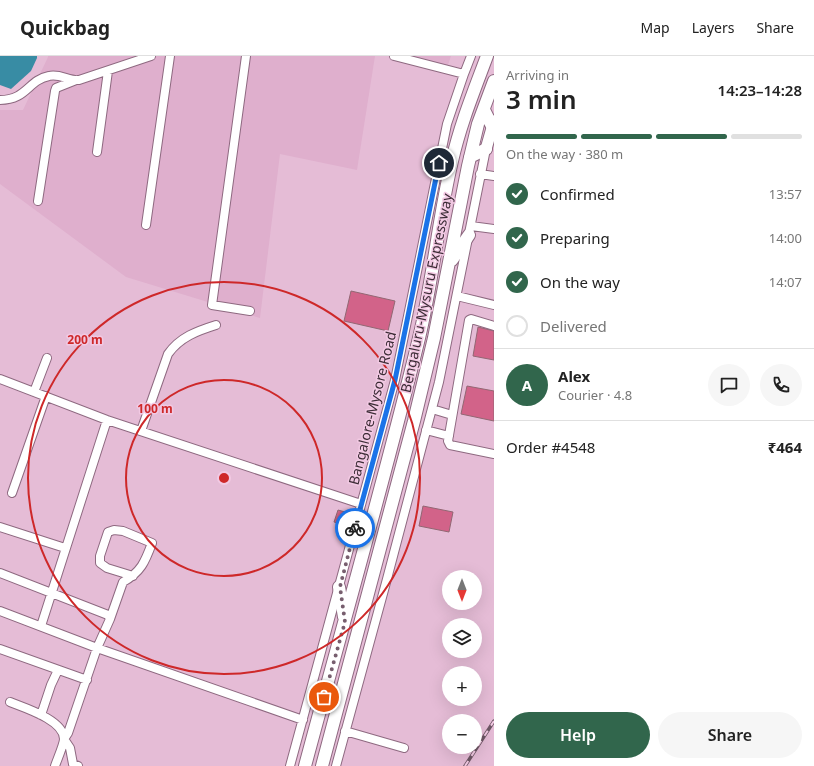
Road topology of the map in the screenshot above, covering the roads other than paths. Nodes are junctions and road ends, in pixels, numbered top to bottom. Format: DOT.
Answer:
graph roads {
  1 [pos="151,56"];
  2 [pos="170,56"];
  3 [pos="246,56"];
  4 [pos="394,56"];
  5 [pos="472,56"];
  6 [pos="487,56"];
  7 [pos="108,70"];
  8 [pos="464,74"];
  9 [pos="76,80"];
  10 [pos="494,81"];
  11 [pos="0,100"];
  12 [pos="484,110"];
  13 [pos="493,124"];
  14 [pos="486,149"];
  15 [pos="97,152"];
  16 [pos="470,157"];
  17 [pos="480,174"];
  18 [pos="494,176"];
  19 [pos="38,201"];
  20 [pos="146,225"];
  21 [pos="494,229"];
  22 [pos="470,230"];
  23 [pos="448,266"];
  24 [pos="457,296"];
  25 [pos="494,305"];
  26 [pos="250,311"];
  27 [pos="216,325"];
  28 [pos="494,326"];
  29 [pos="47,358"];
  30 [pos="1,381"];
  31 [pos="34,392"];
  32 [pos="46,396"];
  33 [pos="432,409"];
  34 [pos="452,415"];
  35 [pos="107,420"];
  36 [pos="426,430"];
  37 [pos="141,431"];
  38 [pos="449,436"];
  39 [pos="494,454"];
  40 [pos="12,493"];
  41 [pos="361,504"];
  42 [pos="0,527"];
  43 [pos="65,548"];
  44 [pos="0,573"];
  45 [pos="133,576"];
  46 [pos="340,587"];
  47 [pos="51,593"];
  48 [pos="0,612"];
  49 [pos="110,619"];
  50 [pos="345,622"];
  51 [pos="41,626"];
  52 [pos="97,648"];
  53 [pos="0,649"];
  54 [pos="58,670"];
  55 [pos="87,680"];
  56 [pos="10,702"];
  57 [pos="41,715"];
  58 [pos="303,720"];
  59 [pos="345,731"];
  60 [pos="64,739"];
  61 [pos="404,748"];
  62 [pos="75,765"];
  63 [pos="55,766"];
  64 [pos="290,766"];
  65 [pos="305,766"];
  66 [pos="322,766"];
  67 [pos="336,766"];
  1 -- 7 [label="street"];
  2 -- 20 [label="street"];
  3 -- 26 [label="street"];
  4 -- 8 [label="street"];
  5 -- 8 [label="street, Bangalore-Mysore Road"];
  6 -- 50 [label="highway, Bengaluru-Mysuru Expressway"];
  7 -- 9 [label="street"];
  7 -- 15 [label="street"];
  8 -- 41 [label="street, Bangalore-Mysore Road"];
  9 -- 11 [label="street"];
  9 -- 19 [label="street"];
  10 -- 12 [label="highway, Bengaluru-Mysuru Expressway"];
  12 -- 13 [label="highway"];
  12 -- 16 [label="highway, Bengaluru-Mysuru Expressway"];
  13 -- 14 [label="main road"];
  14 -- 16 [label="highway"];
  14 -- 17 [label="street"];
  16 -- 23 [label="highway, Bengaluru-Mysuru Expressway"];
  17 -- 18 [label="street"];
  17 -- 22 [label="street"];
  21 -- 22 [label="street"];
  22 -- 23 [label="highway"];
  22 -- 24 [label="street"];
  23 -- 66 [label="highway, Bengaluru-Mysuru Expressway"];
  24 -- 25 [label="street"];
  24 -- 33 [label="street"];
  27 -- 37 [label="street"];
  28 -- 34 [label="street"];
  29 -- 31 [label="street"];
  30 -- 31 [label="street"];
  31 -- 32 [label="street"];
  32 -- 35 [label="street"];
  32 -- 40 [label="street"];
  33 -- 34 [label="street"];
  33 -- 36 [label="street"];
  34 -- 38 [label="street"];
  35 -- 37 [label="street"];
  35 -- 43 [label="street"];
  36 -- 38 [label="street"];
  36 -- 59 [label="street"];
  37 -- 41 [label="street"];
  38 -- 39 [label="street"];
  41 -- 46 [label="street, Bangalore-Mysore Road"];
  42 -- 43 [label="street"];
  43 -- 47 [label="street"];
  44 -- 47 [label="street"];
  45 -- 45 [label="street"];
  45 -- 49 [label="street"];
  46 -- 50 [label="highway"];
  46 -- 58 [label="street, Bangalore-Mysore Road"];
  47 -- 49 [label="street"];
  47 -- 51 [label="street"];
  48 -- 51 [label="street"];
  49 -- 52 [label="street"];
  50 -- 65 [label="highway, Bengaluru-Mysuru Expressway"];
  51 -- 52 [label="street"];
  52 -- 55 [label="street"];
  52 -- 58 [label="street"];
  53 -- 54 [label="street"];
  54 -- 55 [label="street"];
  54 -- 57 [label="street"];
  55 -- 60 [label="street"];
  56 -- 57 [label="street"];
  57 -- 60 [label="street"];
  58 -- 64 [label="street, Bangalore-Mysore Road"];
  59 -- 61 [label="street"];
  59 -- 67 [label="street"];
  60 -- 62 [label="street"];
  60 -- 63 [label="street"];
}
